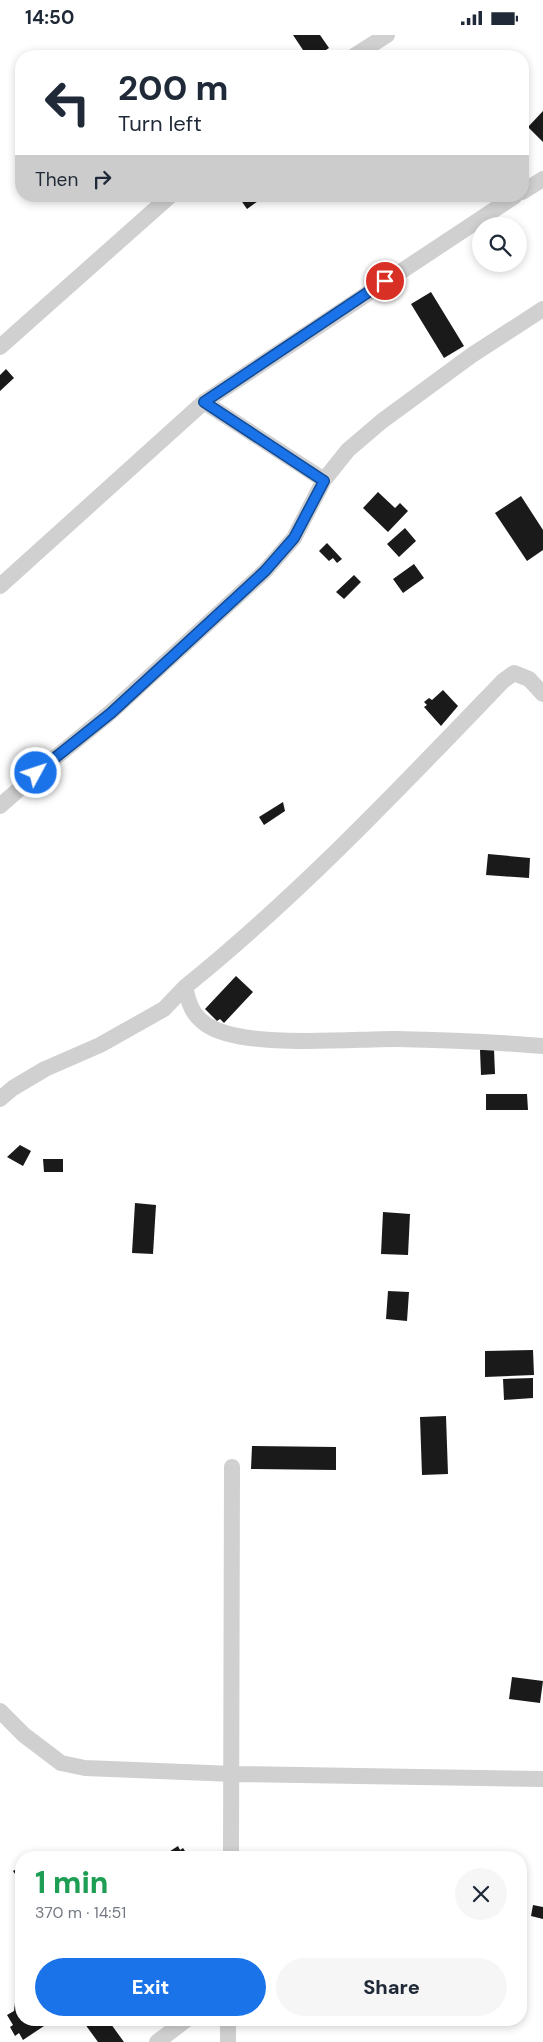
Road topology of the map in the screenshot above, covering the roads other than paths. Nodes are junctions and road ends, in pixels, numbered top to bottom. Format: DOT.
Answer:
graph roads {
  1 [pos="387,35"];
  2 [pos="363,50"];
  3 [pos="543,179"];
  4 [pos="529,188"];
  5 [pos="163,202"];
  6 [pos="506,202"];
  7 [pos="543,309"];
  8 [pos="0,347"];
  9 [pos="204,402"];
  10 [pos="324,481"];
  11 [pos="0,586"];
  12 [pos="543,694"];
  13 [pos="0,805"];
  14 [pos="185,987"];
  15 [pos="543,1046"];
  16 [pos="0,1099"];
  17 [pos="232,1467"];
  18 [pos="0,1711"];
  19 [pos="233,1774"];
  20 [pos="543,1779"];
  21 [pos="231,1851"];
  22 [pos="178,2026"];
  23 [pos="228,2026"];
  24 [pos="157,2042"];
  25 [pos="228,2042"];
  1 -- 2 [label="street"];
  3 -- 4 [label="street"];
  5 -- 8 [label="street"];
  6 -- 9 [label="street"];
  7 -- 10 [label="street"];
  9 -- 10 [label="street"];
  9 -- 11 [label="street"];
  10 -- 13 [label="street"];
  12 -- 14 [label="street"];
  14 -- 15 [label="street"];
  14 -- 16 [label="street"];
  17 -- 19 [label="street"];
  18 -- 19 [label="street"];
  19 -- 20 [label="street"];
  19 -- 21 [label="street"];
  22 -- 24 [label="street"];
  23 -- 25 [label="street"];
}
